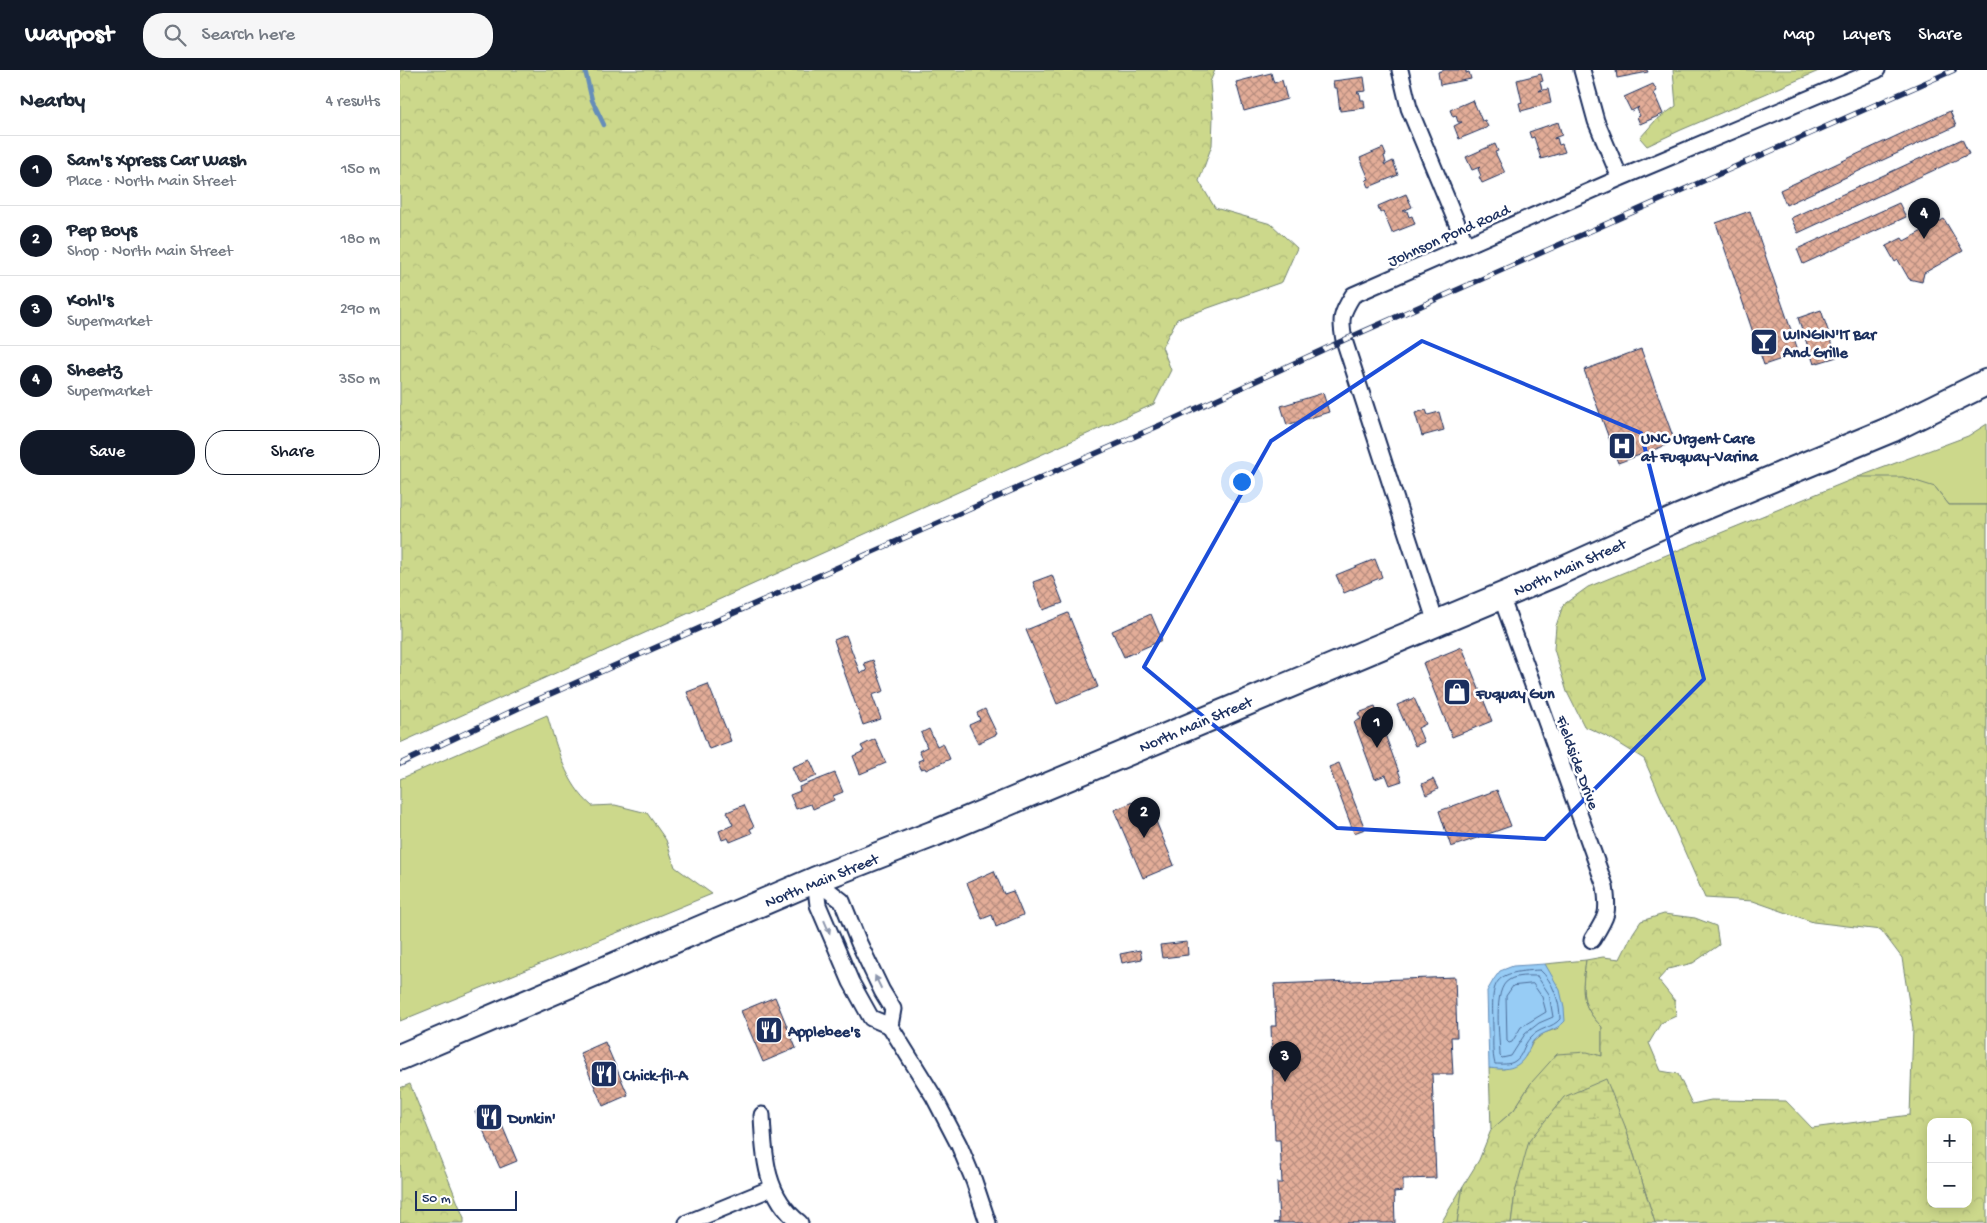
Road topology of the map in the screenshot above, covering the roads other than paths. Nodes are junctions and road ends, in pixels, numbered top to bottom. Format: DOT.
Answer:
graph roads {
  1 [pos="1400,70"];
  2 [pos="1582,70"];
  3 [pos="1877,70"];
  4 [pos="1620,178"];
  5 [pos="1466,245"];
  6 [pos="1987,382"];
  7 [pos="1501,596"];
  8 [pos="1436,624"];
  9 [pos="815,880"];
  10 [pos="1592,940"];
  11 [pos="890,1026"];
  12 [pos="400,1056"];
  13 [pos="762,1115"];
  14 [pos="772,1188"];
  15 [pos="687,1223"];
  16 [pos="800,1223"];
  17 [pos="988,1223"];
  1 -- 5 [label="street"];
  2 -- 4 [label="street"];
  3 -- 4 [label="street, Johnson Pond Road"];
  4 -- 5 [label="street, Johnson Pond Road"];
  5 -- 8 [label="street, Johnson Pond Road"];
  6 -- 7 [label="highway, North Main Street"];
  7 -- 8 [label="highway, North Main Street"];
  7 -- 10 [label="street, Fieldside Drive"];
  8 -- 9 [label="highway, North Main Street"];
  9 -- 11 [label="street, one-way"];
  11 -- 9 [label="street, one-way"];
  9 -- 12 [label="highway, North Main Street"];
  11 -- 17 [label="street"];
  13 -- 14 [label="street"];
  14 -- 15 [label="street"];
  14 -- 16 [label="street"];
}
